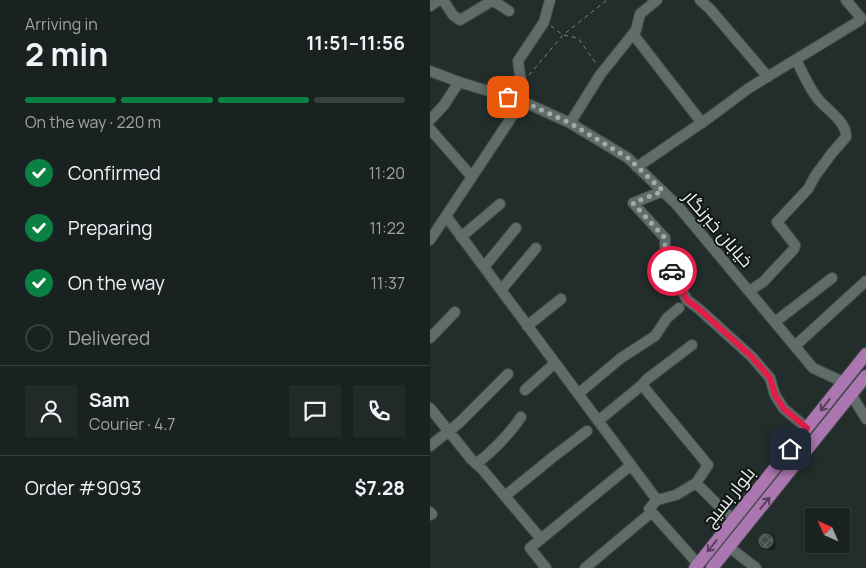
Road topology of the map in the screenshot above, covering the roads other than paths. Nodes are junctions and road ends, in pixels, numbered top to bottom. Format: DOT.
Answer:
graph roads {
  1 [pos="441,0"];
  2 [pos="492,0"];
  3 [pos="550,0"];
  4 [pos="657,0"];
  5 [pos="700,0"];
  6 [pos="846,0"];
  7 [pos="430,6"];
  8 [pos="509,11"];
  9 [pos="633,34"];
  10 [pos="796,60"];
  11 [pos="430,70"];
  12 [pos="768,77"];
  13 [pos="459,82"];
  14 [pos="524,102"];
  15 [pos="430,120"];
  16 [pos="570,123"];
  17 [pos="702,123"];
  18 [pos="430,129"];
  19 [pos="637,167"];
  20 [pos="472,177"];
  21 [pos="663,191"];
  22 [pos="500,204"];
  23 [pos="446,216"];
  24 [pos="516,228"];
  25 [pos="461,237"];
  26 [pos="430,240"];
  27 [pos="536,248"];
  28 [pos="484,267"];
  29 [pos="832,278"];
  30 [pos="866,281"];
  31 [pos="501,290"];
  32 [pos="749,292"];
  33 [pos="561,298"];
  34 [pos="680,308"];
  35 [pos="455,312"];
  36 [pos="775,322"];
  37 [pos="527,326"];
  38 [pos="430,338"];
  39 [pos="692,345"];
  40 [pos="795,346"];
  41 [pos="866,354"];
  42 [pos="555,363"];
  43 [pos="508,374"];
  44 [pos="866,376"];
  45 [pos="843,382"];
  46 [pos="642,385"];
  47 [pos="525,390"];
  48 [pos="578,394"];
  49 [pos="851,394"];
  50 [pos="430,408"];
  51 [pos="521,417"];
  52 [pos="866,419"];
  53 [pos="598,420"];
  54 [pos="807,428"];
  55 [pos="587,431"];
  56 [pos="448,432"];
  57 [pos="430,446"];
  58 [pos="476,464"];
  59 [pos="631,465"];
  60 [pos="696,483"];
  61 [pos="505,496"];
  62 [pos="657,500"];
  63 [pos="651,510"];
  64 [pos="733,520"];
  65 [pos="541,539"];
  66 [pos="729,547"];
  67 [pos="696,566"];
  68 [pos="546,568"];
  69 [pos="585,568"];
  70 [pos="712,568"];
  71 [pos="756,568"];
  1 -- 2 [label="street"];
  1 -- 7 [label="street"];
  2 -- 8 [label="street"];
  3 -- 14 [label="street"];
  4 -- 9 [label="street"];
  5 -- 12 [label="street"];
  6 -- 10 [label="street"];
  9 -- 16 [label="street"];
  9 -- 17 [label="street"];
  10 -- 12 [label="street"];
  10 -- 32 [label="street"];
  11 -- 13 [label="street, خیابان خبرنگار"];
  12 -- 17 [label="street"];
  13 -- 14 [label="street, خیابان خبرنگار"];
  13 -- 15 [label="street"];
  14 -- 16 [label="street, خیابان خبرنگار"];
  14 -- 20 [label="street"];
  16 -- 19 [label="street, خیابان خبرنگار"];
  17 -- 19 [label="street"];
  18 -- 20 [label="street"];
  19 -- 21 [label="street, خیابان خبرنگار"];
  20 -- 23 [label="street"];
  21 -- 32 [label="street, خیابان خبرنگار"];
  21 -- 54 [label="street"];
  22 -- 25 [label="street"];
  23 -- 25 [label="street"];
  23 -- 26 [label="street"];
  24 -- 28 [label="street"];
  25 -- 28 [label="street"];
  27 -- 31 [label="street"];
  28 -- 31 [label="street"];
  29 -- 36 [label="street"];
  30 -- 40 [label="street"];
  31 -- 37 [label="street"];
  32 -- 36 [label="street, خیابان خبرنگار"];
  33 -- 37 [label="street"];
  34 -- 48 [label="street"];
  35 -- 38 [label="street"];
  36 -- 40 [label="street, خیابان خبرنگار"];
  37 -- 42 [label="street"];
  39 -- 46 [label="street"];
  40 -- 45 [label="street, خیابان خبرنگار"];
  41 -- 45 [label="main road, بلوار بسیج"];
  42 -- 47 [label="street"];
  42 -- 48 [label="street"];
  43 -- 56 [label="street"];
  44 -- 49 [label="main road, بلوار بسیج"];
  45 -- 54 [label="main road, بلوار بسیج, one-way"];
  46 -- 53 [label="street"];
  46 -- 60 [label="street"];
  48 -- 53 [label="street"];
  49 -- 52 [label="street"];
  66 -- 49 [label="main road, بلوار بسیج, one-way"];
  50 -- 56 [label="street"];
  51 -- 58 [label="street"];
  53 -- 59 [label="street"];
  54 -- 64 [label="main road, بلوار بسیج"];
  55 -- 61 [label="street"];
  56 -- 57 [label="street"];
  56 -- 58 [label="street"];
  58 -- 61 [label="street"];
  59 -- 62 [label="street"];
  59 -- 65 [label="street"];
  60 -- 62 [label="street"];
  60 -- 64 [label="street"];
  61 -- 65 [label="street"];
  62 -- 63 [label="street"];
  63 -- 67 [label="street"];
  63 -- 69 [label="street"];
  64 -- 67 [label="main road, بلوار بسیج, one-way"];
  65 -- 68 [label="street"];
  66 -- 70 [label="main road, بلوار بسیج"];
  66 -- 71 [label="street"];
}
